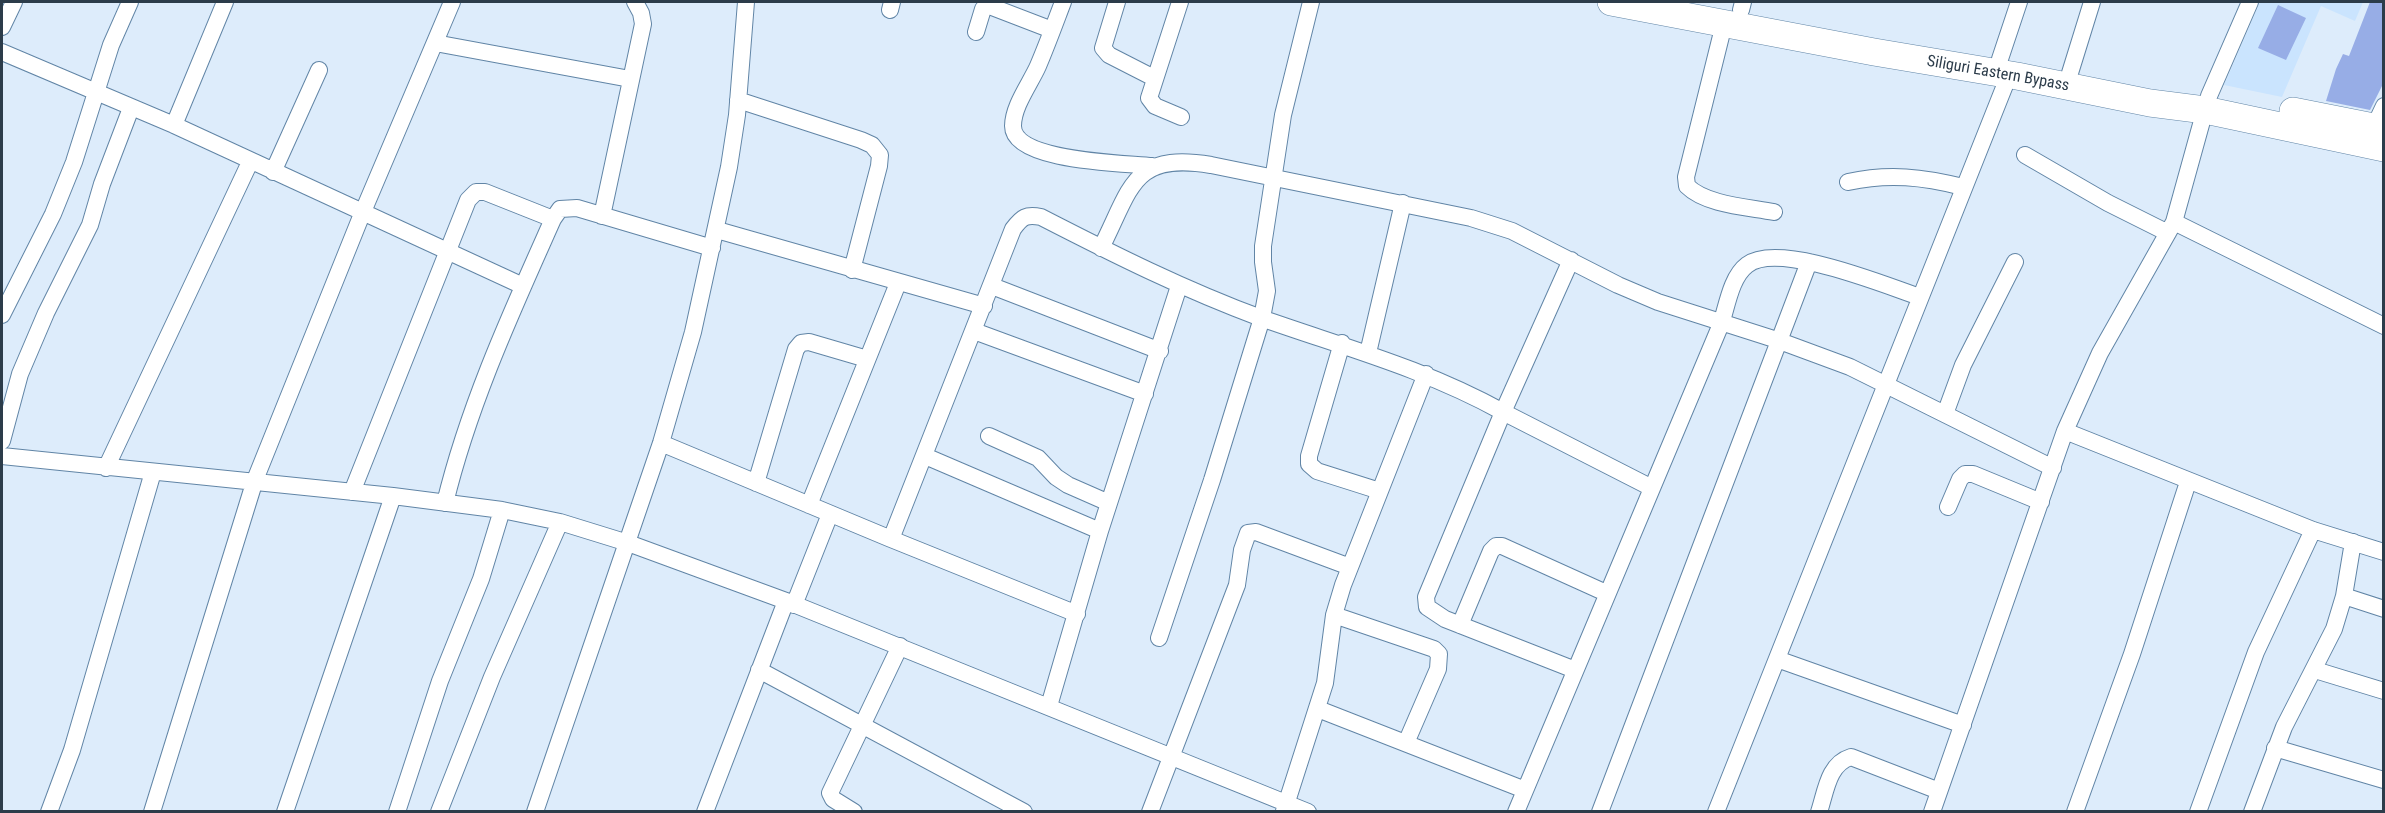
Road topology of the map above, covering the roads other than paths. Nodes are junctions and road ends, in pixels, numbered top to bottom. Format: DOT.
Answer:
graph roads {
  1 [pos="14,2"];
  2 [pos="130,2"];
  3 [pos="225,2"];
  4 [pos="452,2"];
  5 [pos="635,2"];
  6 [pos="746,2"];
  7 [pos="1063,2"];
  8 [pos="1118,2"];
  9 [pos="1179,2"];
  10 [pos="1311,2"];
  11 [pos="1611,2"];
  12 [pos="1699,2"];
  13 [pos="2019,2"];
  14 [pos="2092,2"];
  15 [pos="2250,2"];
  16 [pos="1736,12"];
  17 [pos="2,27"];
  18 [pos="1052,30"];
  19 [pos="976,32"];
  20 [pos="435,43"];
  21 [pos="2,51"];
  22 [pos="2005,67"];
  23 [pos="319,70"];
  24 [pos="2070,73"];
  25 [pos="1154,78"];
  26 [pos="630,79"];
  27 [pos="94,92"];
  28 [pos="738,100"];
  29 [pos="2207,103"];
  30 [pos="131,108"];
  31 [pos="1180,117"];
  32 [pos="174,125"];
  33 [pos="2381,127"];
  34 [pos="2025,154"];
  35 [pos="250,162"];
  36 [pos="1152,166"];
  37 [pos="273,172"];
  38 [pos="1274,177"];
  39 [pos="1848,182"];
  40 [pos="1963,187"];
  41 [pos="1403,203"];
  42 [pos="1774,212"];
  43 [pos="362,214"];
  44 [pos="602,216"];
  45 [pos="553,219"];
  46 [pos="2171,227"];
  47 [pos="717,230"];
  48 [pos="712,248"];
  49 [pos="1101,248"];
  50 [pos="447,252"];
  51 [pos="1571,260"];
  52 [pos="1809,262"];
  53 [pos="2015,262"];
  54 [pos="852,270"];
  55 [pos="898,282"];
  56 [pos="523,286"];
  57 [pos="992,286"];
  58 [pos="1179,286"];
  59 [pos="1920,297"];
  60 [pos="984,306"];
  61 [pos="2,315"];
  62 [pos="1262,318"];
  63 [pos="1721,324"];
  64 [pos="2384,326"];
  65 [pos="974,331"];
  66 [pos="1777,340"];
  67 [pos="1342,343"];
  68 [pos="1160,351"];
  69 [pos="1368,353"];
  70 [pos="867,359"];
  71 [pos="1426,374"];
  72 [pos="1886,385"];
  73 [pos="1145,394"];
  74 [pos="1503,412"];
  75 [pos="1945,414"];
  76 [pos="2065,431"];
  77 [pos="989,436"];
  78 [pos="2,441"];
  79 [pos="661,443"];
  80 [pos="2,456"];
  81 [pos="925,456"];
  82 [pos="106,468"];
  83 [pos="2053,468"];
  84 [pos="153,472"];
  85 [pos="255,480"];
  86 [pos="2188,482"];
  87 [pos="756,483"];
  88 [pos="1650,487"];
  89 [pos="1380,491"];
  90 [pos="352,492"];
  91 [pos="393,496"];
  92 [pos="2041,502"];
  93 [pos="445,503"];
  94 [pos="1109,503"];
  95 [pos="809,505"];
  96 [pos="1948,507"];
  97 [pos="502,510"];
  98 [pos="830,514"];
  99 [pos="560,522"];
  100 [pos="2313,530"];
  101 [pos="1100,531"];
  102 [pos="891,539"];
  103 [pos="2353,542"];
  104 [pos="628,543"];
  105 [pos="2384,552"];
  106 [pos="1350,567"];
  107 [pos="1606,593"];
  108 [pos="2344,596"];
  109 [pos="790,603"];
  110 [pos="2384,609"];
  111 [pos="1077,614"];
  112 [pos="1334,615"];
  113 [pos="1460,625"];
  114 [pos="1159,638"];
  115 [pos="900,646"];
  116 [pos="1777,659"];
  117 [pos="759,670"];
  118 [pos="1575,670"];
  119 [pos="2315,670"];
  120 [pos="2384,691"];
  121 [pos="1048,706"];
  122 [pos="1318,709"];
  123 [pos="863,725"];
  124 [pos="1963,725"];
  125 [pos="1406,743"];
  126 [pos="2275,748"];
  127 [pos="1173,758"];
  128 [pos="2384,780"];
  129 [pos="1525,790"];
  130 [pos="1939,791"];
  131 [pos="1286,807"];
  132 [pos="48,812"];
  133 [pos="152,812"];
  134 [pos="285,812"];
  135 [pos="397,812"];
  136 [pos="439,812"];
  137 [pos="535,812"];
  138 [pos="705,812"];
  139 [pos="854,812"];
  140 [pos="1024,812"];
  141 [pos="1150,812"];
  142 [pos="1308,812"];
  143 [pos="1516,812"];
  144 [pos="1600,812"];
  145 [pos="1716,812"];
  146 [pos="1820,812"];
  147 [pos="1932,812"];
  148 [pos="2075,812"];
  149 [pos="2198,812"];
  150 [pos="2252,812"];
  1 -- 17 [label="street"];
  2 -- 27 [label="street"];
  3 -- 32 [label="street"];
  4 -- 20 [label="street"];
  5 -- 26 [label="street"];
  6 -- 28 [label="street"];
  7 -- 18 [label="street"];
  8 -- 25 [label="street"];
  9 -- 25 [label="street"];
  10 -- 38 [label="street"];
  11 -- 16 [label="main road, Siliguri Eastern Bypass"];
  12 -- 16 [label="main road, Siliguri Eastern Bypass"];
  13 -- 22 [label="street"];
  14 -- 24 [label="street"];
  15 -- 29 [label="street"];
  16 -- 22 [label="main road, Siliguri Eastern Bypass"];
  16 -- 42 [label="street"];
  18 -- 19 [label="street"];
  18 -- 36 [label="street"];
  20 -- 26 [label="street"];
  20 -- 43 [label="street"];
  21 -- 27 [label="street"];
  22 -- 24 [label="main road, Siliguri Eastern Bypass"];
  22 -- 29 [label="main road, Siliguri Eastern Bypass"];
  22 -- 40 [label="street"];
  23 -- 37 [label="street"];
  24 -- 29 [label="main road, Siliguri Eastern Bypass"];
  25 -- 31 [label="street"];
  26 -- 44 [label="street"];
  27 -- 30 [label="street"];
  27 -- 61 [label="street"];
  28 -- 47 [label="street"];
  28 -- 54 [label="street"];
  29 -- 33 [label="main road, Siliguri Eastern Bypass"];
  29 -- 46 [label="street"];
  30 -- 32 [label="street"];
  30 -- 78 [label="street"];
  32 -- 35 [label="street"];
  34 -- 46 [label="street"];
  35 -- 37 [label="street"];
  35 -- 82 [label="street"];
  36 -- 38 [label="street"];
  36 -- 49 [label="street"];
  37 -- 43 [label="street"];
  38 -- 41 [label="street"];
  38 -- 62 [label="street"];
  39 -- 40 [label="street"];
  40 -- 59 [label="street"];
  41 -- 51 [label="street"];
  41 -- 69 [label="street"];
  43 -- 50 [label="street"];
  43 -- 85 [label="street"];
  44 -- 45 [label="street"];
  44 -- 48 [label="street"];
  45 -- 50 [label="street"];
  45 -- 56 [label="street"];
  46 -- 64 [label="street"];
  46 -- 76 [label="street"];
  47 -- 48 [label="street"];
  47 -- 54 [label="street"];
  48 -- 79 [label="street"];
  49 -- 57 [label="street"];
  49 -- 58 [label="street"];
  50 -- 56 [label="street"];
  50 -- 90 [label="street"];
  51 -- 63 [label="street"];
  51 -- 74 [label="street"];
  52 -- 59 [label="street"];
  52 -- 63 [label="street"];
  52 -- 66 [label="street"];
  53 -- 75 [label="street"];
  54 -- 55 [label="street"];
  55 -- 60 [label="street"];
  55 -- 70 [label="street"];
  56 -- 93 [label="street"];
  57 -- 60 [label="street"];
  57 -- 68 [label="street"];
  58 -- 62 [label="street"];
  58 -- 68 [label="street"];
  59 -- 72 [label="street"];
  60 -- 65 [label="street"];
  62 -- 67 [label="street"];
  62 -- 114 [label="street"];
  63 -- 66 [label="street"];
  63 -- 88 [label="street"];
  65 -- 73 [label="street"];
  65 -- 81 [label="street"];
  66 -- 72 [label="street"];
  66 -- 144 [label="street"];
  67 -- 69 [label="street"];
  67 -- 89 [label="street"];
  68 -- 73 [label="street"];
  69 -- 71 [label="street"];
  70 -- 87 [label="street"];
  70 -- 95 [label="street"];
  71 -- 74 [label="street"];
  71 -- 89 [label="street"];
  72 -- 75 [label="street"];
  72 -- 116 [label="street"];
  73 -- 94 [label="street"];
  74 -- 88 [label="street"];
  74 -- 113 [label="street"];
  75 -- 83 [label="street"];
  76 -- 83 [label="street"];
  76 -- 86 [label="street"];
  77 -- 94 [label="street"];
  79 -- 87 [label="street"];
  79 -- 104 [label="street"];
  80 -- 82 [label="street"];
  81 -- 101 [label="street"];
  81 -- 102 [label="street"];
  82 -- 84 [label="street"];
  83 -- 92 [label="street"];
  84 -- 85 [label="street"];
  84 -- 132 [label="street"];
  85 -- 90 [label="street"];
  85 -- 133 [label="street"];
  86 -- 100 [label="street"];
  86 -- 148 [label="street"];
  87 -- 95 [label="street"];
  88 -- 107 [label="street"];
  89 -- 106 [label="street"];
  90 -- 91 [label="street"];
  91 -- 93 [label="street"];
  91 -- 134 [label="street"];
  92 -- 96 [label="street"];
  92 -- 124 [label="street"];
  93 -- 97 [label="street"];
  94 -- 101 [label="street"];
  95 -- 98 [label="street"];
  97 -- 99 [label="street"];
  97 -- 135 [label="street"];
  98 -- 102 [label="street"];
  98 -- 109 [label="street"];
  99 -- 104 [label="street"];
  99 -- 136 [label="street"];
  100 -- 103 [label="street"];
  100 -- 149 [label="street"];
  101 -- 111 [label="street"];
  102 -- 111 [label="street"];
  103 -- 105 [label="street"];
  103 -- 108 [label="street"];
  104 -- 109 [label="street"];
  104 -- 137 [label="street"];
  106 -- 112 [label="street"];
  106 -- 127 [label="street"];
  107 -- 113 [label="street"];
  107 -- 118 [label="street"];
  108 -- 110 [label="street"];
  108 -- 119 [label="street"];
  109 -- 115 [label="street"];
  109 -- 117 [label="street"];
  111 -- 121 [label="street"];
  112 -- 122 [label="street"];
  112 -- 125 [label="street"];
  113 -- 118 [label="street"];
  115 -- 121 [label="street"];
  115 -- 123 [label="street"];
  116 -- 124 [label="street"];
  116 -- 145 [label="street"];
  117 -- 123 [label="street"];
  117 -- 138 [label="street"];
  118 -- 129 [label="street"];
  119 -- 120 [label="street"];
  119 -- 126 [label="street"];
  121 -- 127 [label="street"];
  122 -- 125 [label="street"];
  122 -- 131 [label="street"];
  123 -- 139 [label="street"];
  123 -- 140 [label="street"];
  124 -- 130 [label="street"];
  125 -- 129 [label="street"];
  126 -- 128 [label="street"];
  126 -- 150 [label="street"];
  127 -- 131 [label="street"];
  127 -- 141 [label="street"];
  129 -- 143 [label="street"];
  130 -- 146 [label="street"];
  130 -- 147 [label="street"];
  131 -- 142 [label="street"];
}
